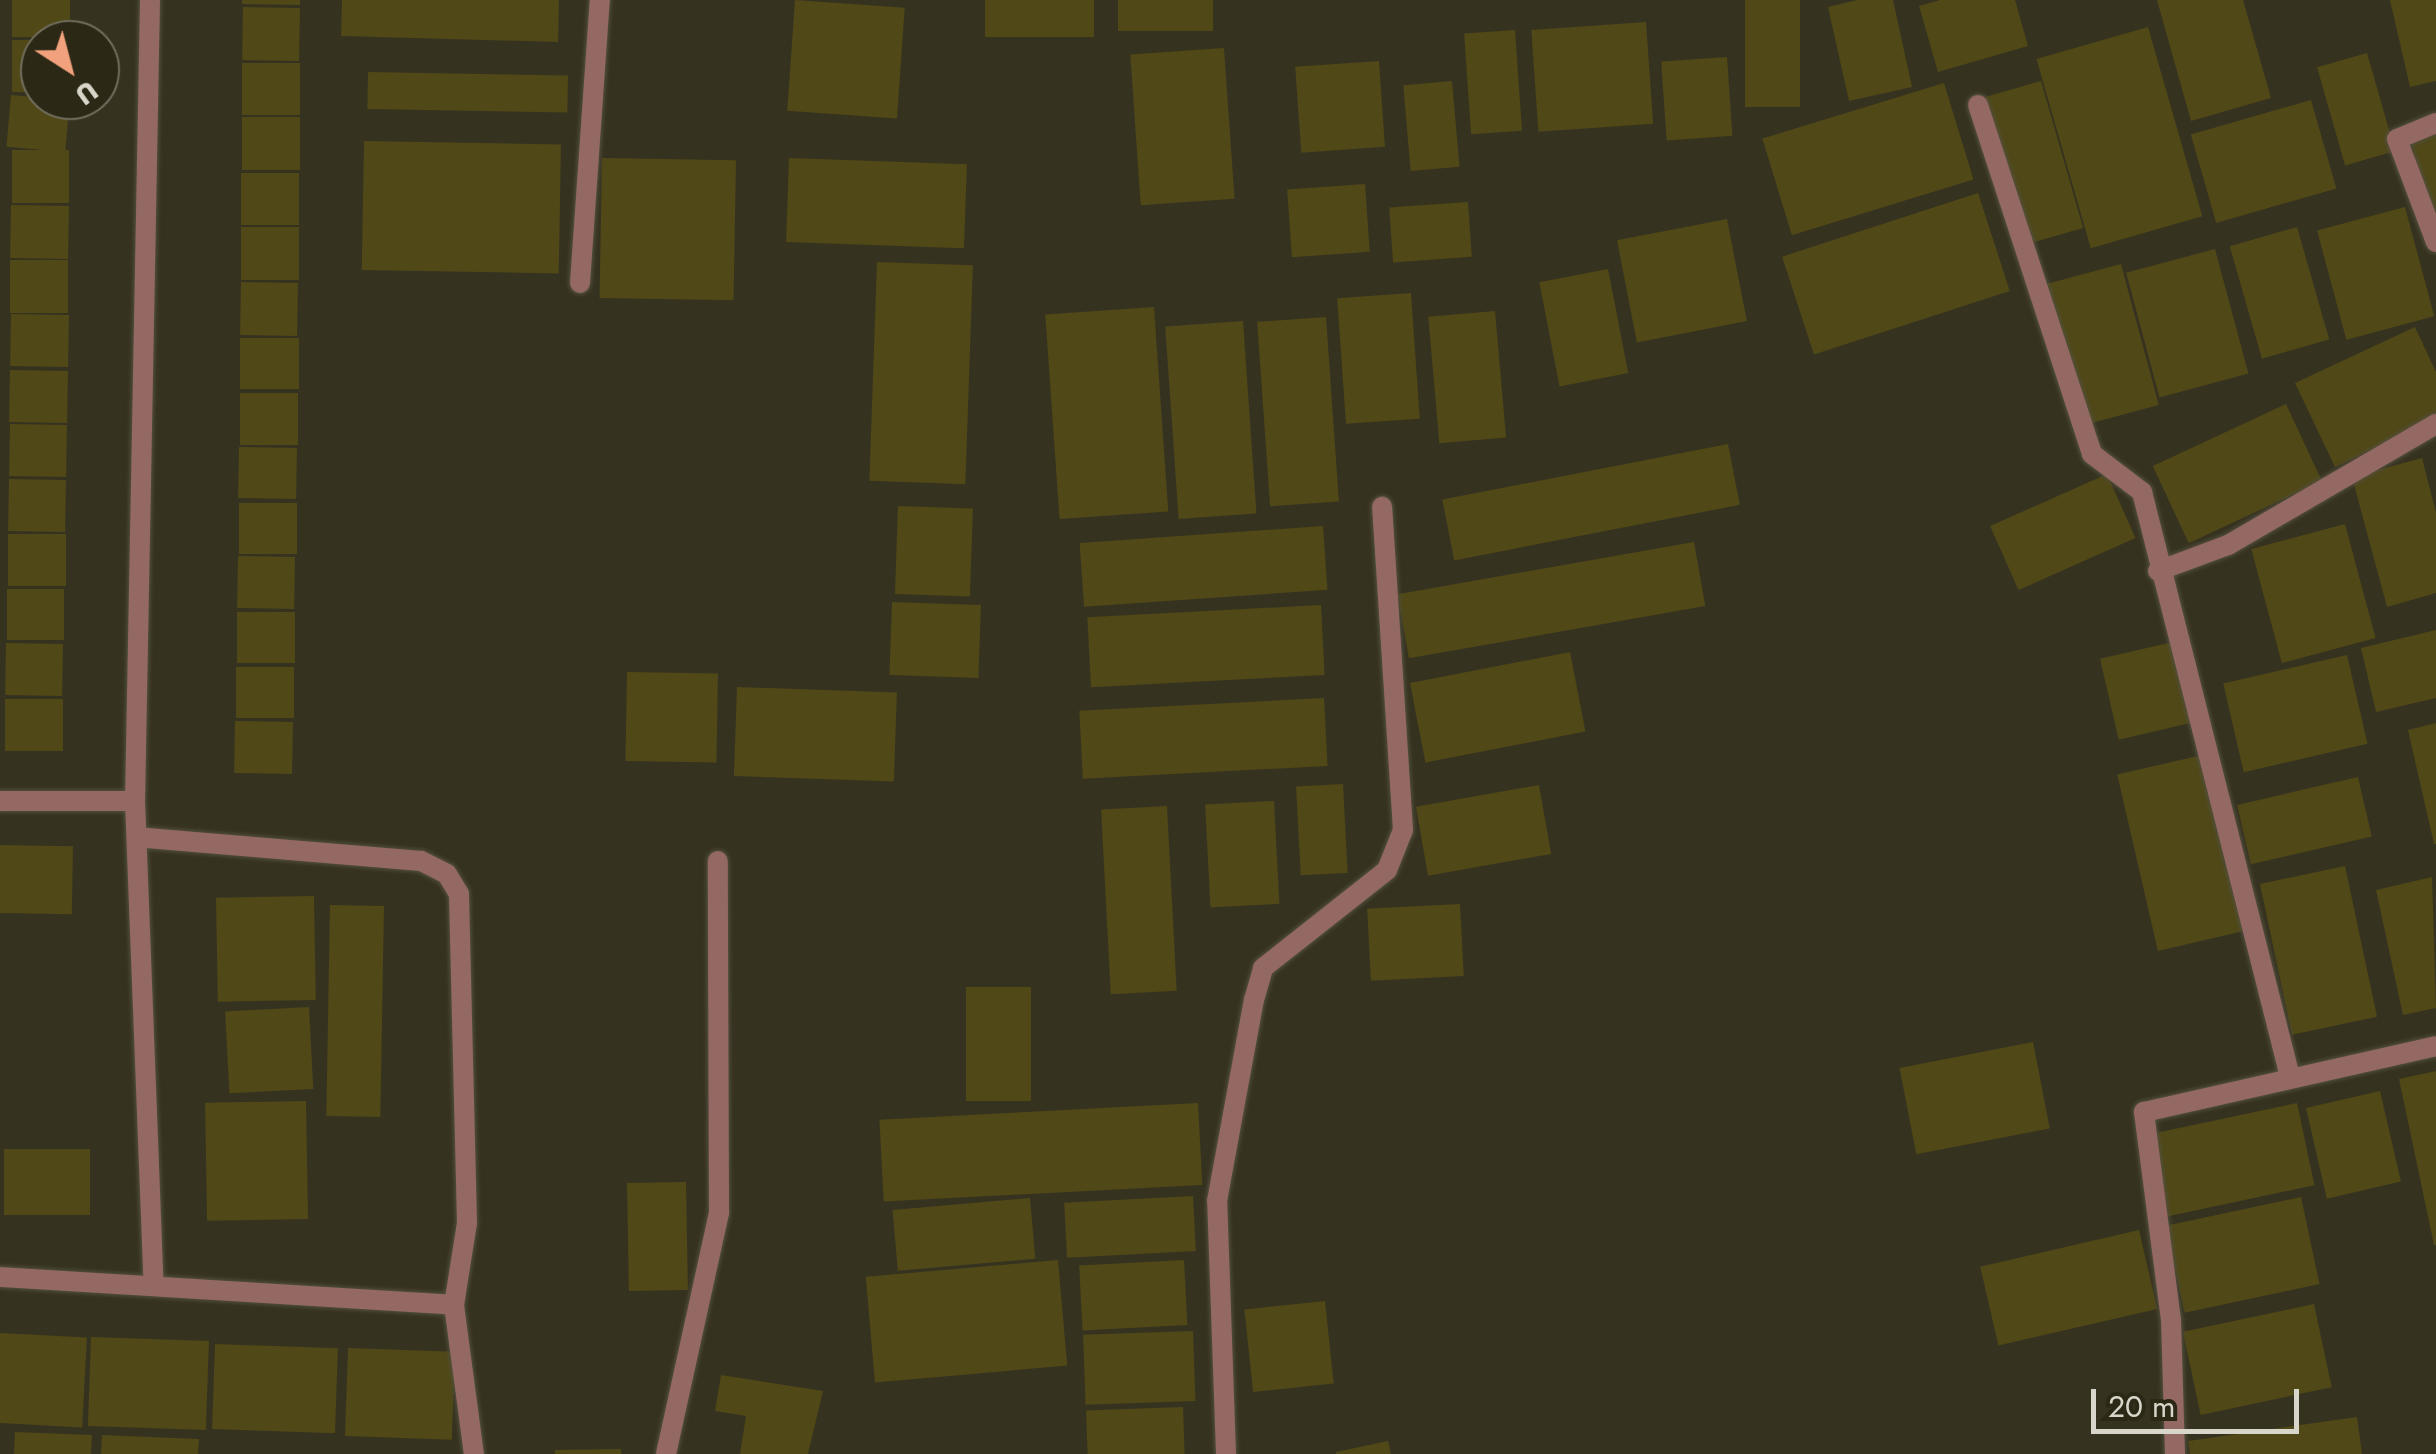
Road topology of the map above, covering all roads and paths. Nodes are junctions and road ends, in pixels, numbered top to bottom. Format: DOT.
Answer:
graph roads {
  1 [pos="150,0"];
  2 [pos="600,0"];
  3 [pos="1978,105"];
  4 [pos="2436,123"];
  5 [pos="2436,242"];
  6 [pos="580,283"];
  7 [pos="2436,424"];
  8 [pos="1382,507"];
  9 [pos="2158,571"];
  10 [pos="0,801"];
  11 [pos="134,801"];
  12 [pos="138,837"];
  13 [pos="718,862"];
  14 [pos="2436,1046"];
  15 [pos="2290,1077"];
  16 [pos="0,1277"];
  17 [pos="154,1286"];
  18 [pos="454,1305"];
  19 [pos="474,1454"];
  20 [pos="666,1454"];
  21 [pos="1226,1454"];
  22 [pos="2175,1454"];
  1 -- 11 [label="street"];
  2 -- 6 [label="street"];
  3 -- 9 [label="street"];
  4 -- 5 [label="street"];
  7 -- 9 [label="street"];
  8 -- 21 [label="street"];
  9 -- 15 [label="street"];
  10 -- 11 [label="street"];
  11 -- 12 [label="street"];
  12 -- 17 [label="street"];
  12 -- 18 [label="street"];
  13 -- 20 [label="street"];
  14 -- 15 [label="street"];
  15 -- 22 [label="street"];
  16 -- 17 [label="street"];
  17 -- 18 [label="street"];
  18 -- 19 [label="street"];
}
